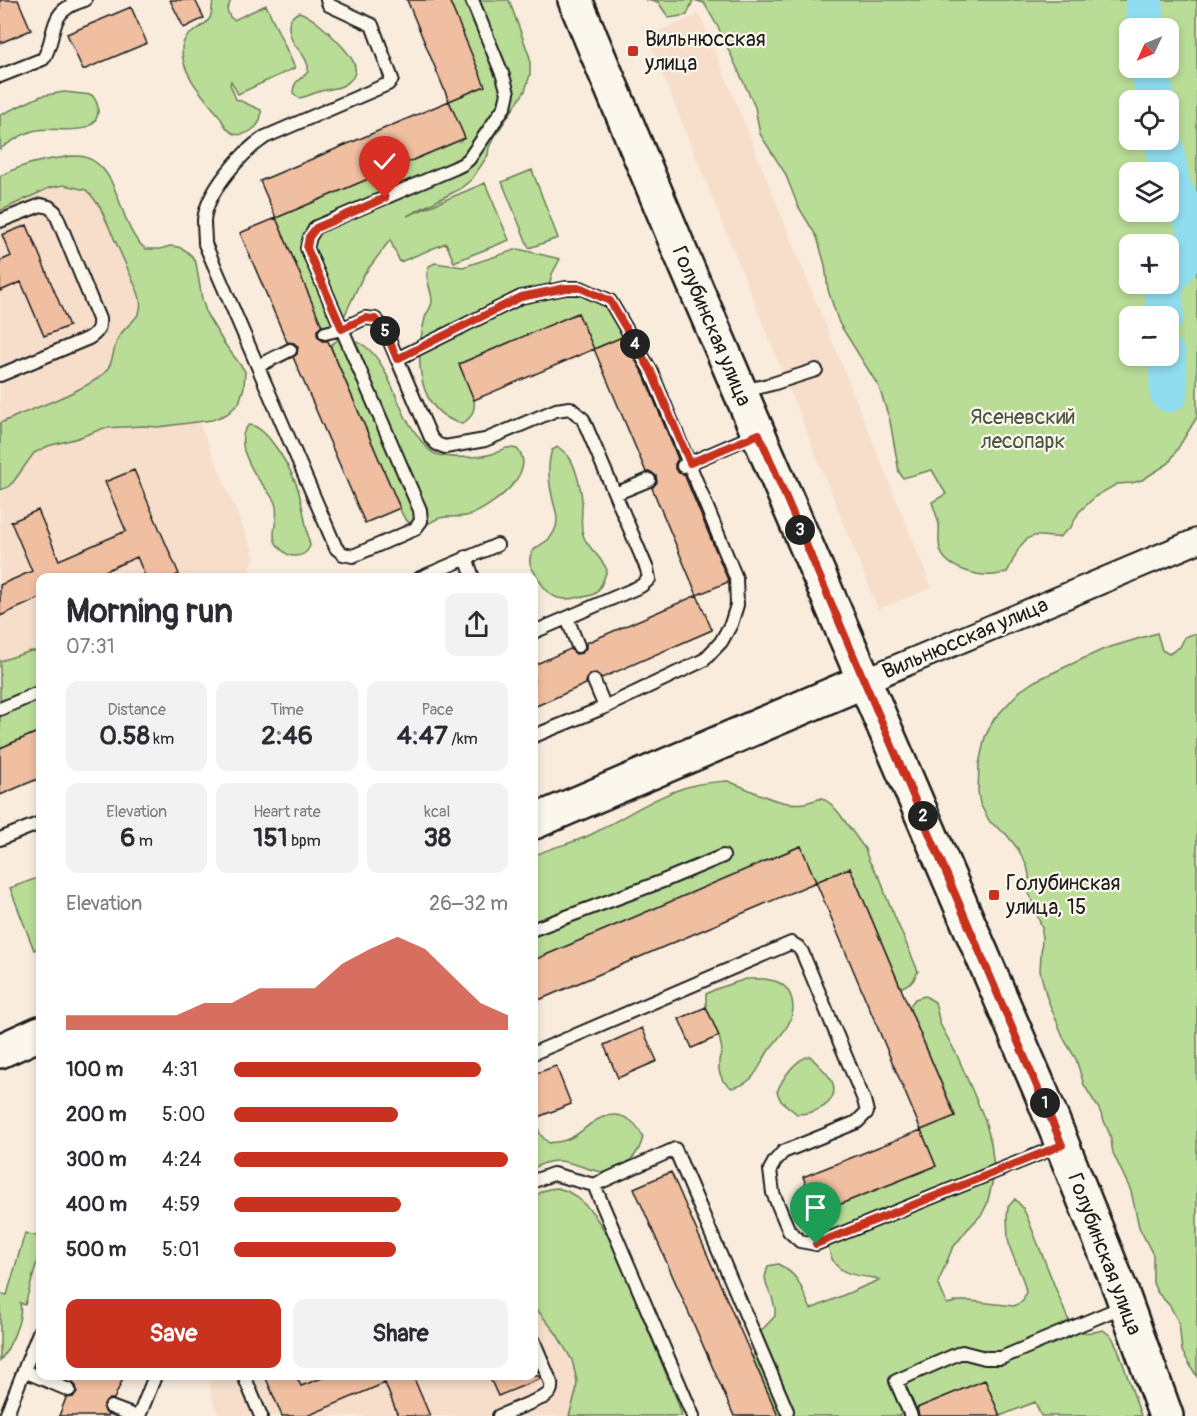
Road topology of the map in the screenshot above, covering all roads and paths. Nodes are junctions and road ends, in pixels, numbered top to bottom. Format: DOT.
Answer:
graph roads {
  1 [pos="85,0"];
  2 [pos="327,0"];
  3 [pos="472,0"];
  4 [pos="574,0"];
  5 [pos="0,76"];
  6 [pos="0,221"];
  7 [pos="342,329"];
  8 [pos="325,333"];
  9 [pos="290,350"];
  10 [pos="397,359"];
  11 [pos="258,366"];
  12 [pos="816,370"];
  13 [pos="0,375"];
  14 [pos="740,391"];
  15 [pos="759,434"];
  16 [pos="686,464"];
  17 [pos="649,480"];
  18 [pos="615,494"];
  19 [pos="1197,541"];
  20 [pos="497,545"];
  21 [pos="466,557"];
  22 [pos="431,573"];
  23 [pos="471,573"];
  24 [pos="567,618"];
  25 [pos="538,630"];
  26 [pos="578,646"];
  27 [pos="594,681"];
  28 [pos="864,681"];
  29 [pos="36,694"];
  30 [pos="605,707"];
  31 [pos="0,709"];
  32 [pos="538,734"];
  33 [pos="538,820"];
  34 [pos="36,824"];
  35 [pos="0,838"];
  36 [pos="723,856"];
  37 [pos="538,928"];
  38 [pos="36,1036"];
  39 [pos="0,1051"];
  40 [pos="538,1051"];
  41 [pos="1062,1145"];
  42 [pos="538,1180"];
  43 [pos="594,1185"];
  44 [pos="1126,1305"];
  45 [pos="36,1340"];
  46 [pos="538,1352"];
  47 [pos="24,1371"];
  48 [pos="36,1376"];
  49 [pos="45,1380"];
  50 [pos="153,1380"];
  51 [pos="246,1380"];
  52 [pos="69,1390"];
  53 [pos="111,1407"];
  54 [pos="787,1411"];
  55 [pos="6,1416"];
  56 [pos="137,1416"];
  57 [pos="261,1416"];
  58 [pos="499,1416"];
  59 [pos="693,1416"];
  60 [pos="911,1416"];
  61 [pos="1166,1416"];
  1 -- 5 [label="lane"];
  2 -- 11 [label="lane"];
  3 -- 7 [label="lane"];
  4 -- 14 [label="street, Голубинская улица"];
  6 -- 13 [label="lane"];
  7 -- 8 [label="lane"];
  7 -- 10 [label="lane"];
  7 -- 11 [label="lane"];
  9 -- 11 [label="lane"];
  10 -- 16 [label="lane"];
  10 -- 18 [label="lane"];
  12 -- 14 [label="lane"];
  14 -- 15 [label="street, Голубинская улица"];
  15 -- 16 [label="lane"];
  15 -- 28 [label="street, Голубинская улица"];
  16 -- 30 [label="lane"];
  17 -- 18 [label="lane"];
  18 -- 24 [label="lane"];
  19 -- 28 [label="street, Вильнюсская улица"];
  20 -- 21 [label="lane"];
  21 -- 22 [label="lane"];
  21 -- 23 [label="lane"];
  24 -- 25 [label="lane"];
  24 -- 26 [label="lane"];
  27 -- 30 [label="lane"];
  28 -- 33 [label="street, Вильнюсская улица"];
  28 -- 41 [label="street, Голубинская улица"];
  29 -- 31 [label="lane"];
  30 -- 32 [label="lane"];
  34 -- 35 [label="lane"];
  36 -- 37 [label="lane"];
  38 -- 39 [label="street"];
  40 -- 41 [label="lane"];
  41 -- 44 [label="street, Голубинская улица"];
  42 -- 43 [label="lane"];
  43 -- 54 [label="lane"];
  43 -- 59 [label="lane"];
  44 -- 60 [label="lane"];
  44 -- 61 [label="street, Голубинская улица"];
  45 -- 47 [label="lane"];
  46 -- 58 [label="lane"];
  47 -- 48 [label="lane"];
  47 -- 55 [label="lane"];
  49 -- 52 [label="lane"];
  50 -- 56 [label="lane"];
  51 -- 57 [label="lane"];
  53 -- 56 [label="lane"];
}
